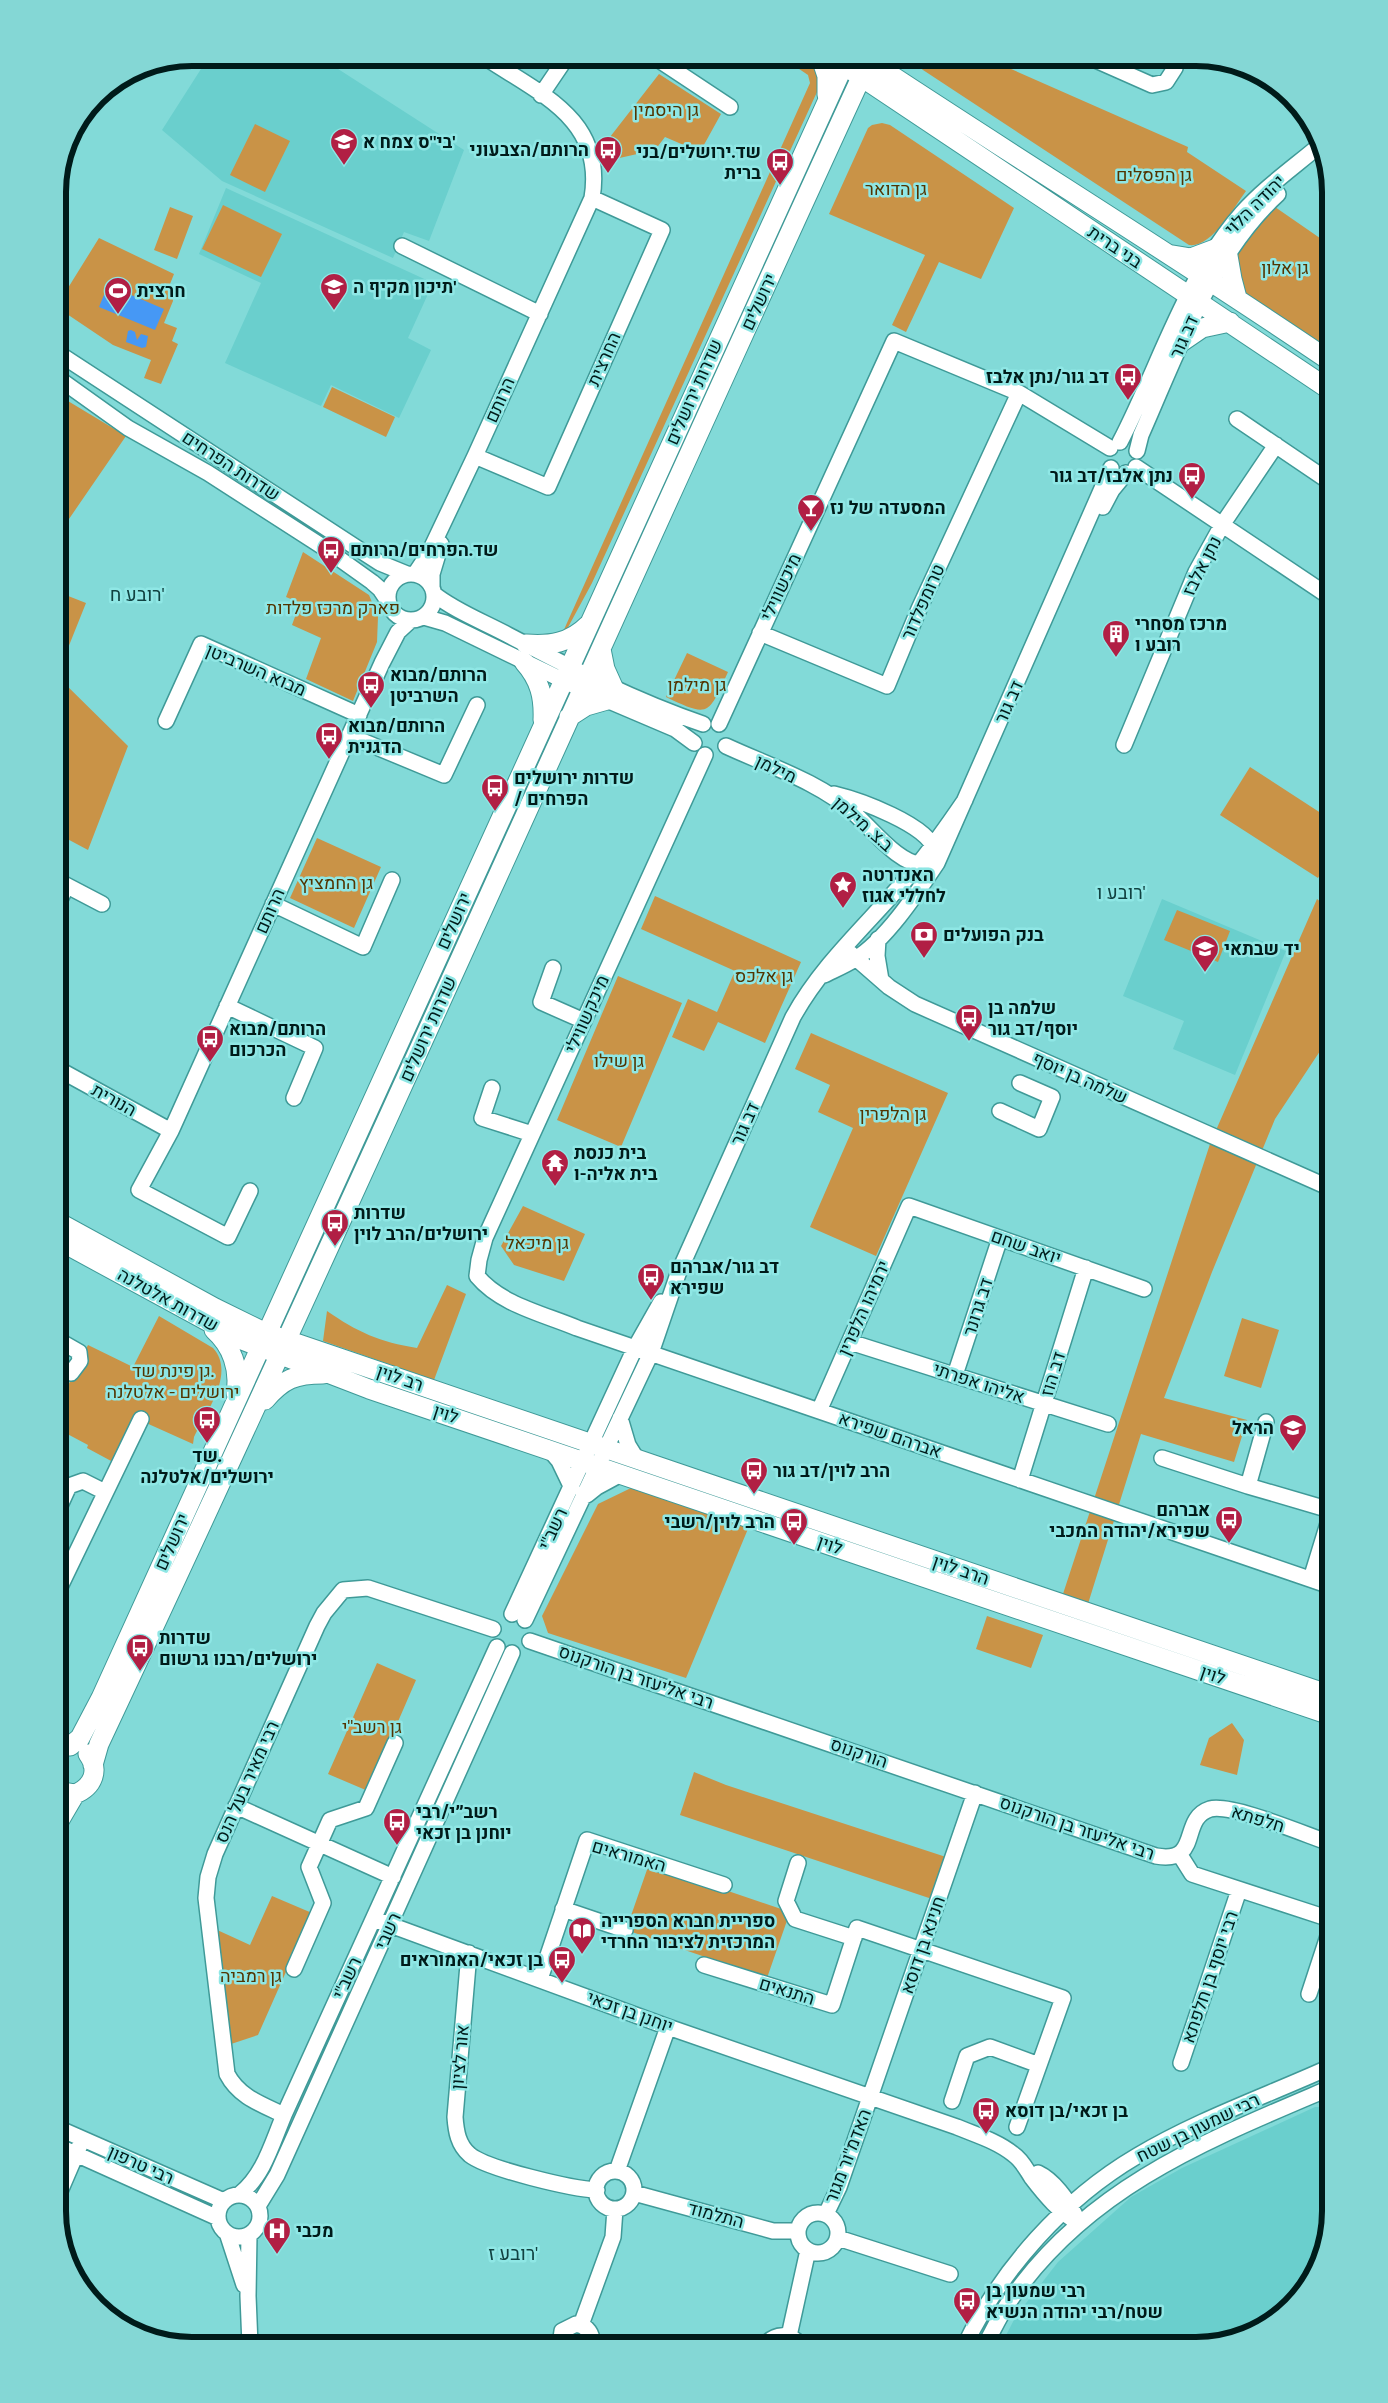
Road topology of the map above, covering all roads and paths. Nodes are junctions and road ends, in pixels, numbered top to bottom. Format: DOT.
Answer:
graph roads {
  1 [pos="499,66"];
  2 [pos="560,66"];
  3 [pos="669,66"];
  4 [pos="824,67"];
  5 [pos="839,67"];
  6 [pos="864,67"];
  7 [pos="869,67"];
  8 [pos="873,67"];
  9 [pos="899,67"];
  10 [pos="1111,67"];
  11 [pos="1175,67"];
  12 [pos="914,90"];
  13 [pos="542,94"];
  14 [pos="826,101"];
  15 [pos="900,104"];
  16 [pos="730,107"];
  17 [pos="842,120"];
  18 [pos="1314,150"];
  19 [pos="1317,159"];
  20 [pos="592,198"];
  21 [pos="402,246"];
  22 [pos="1222,252"];
  23 [pos="1168,253"];
  24 [pos="1206,277"];
  25 [pos="1237,298"];
  26 [pos="1194,299"];
  27 [pos="540,314"];
  28 [pos="1230,322"];
  29 [pos="1183,341"];
  30 [pos="1322,356"];
  31 [pos="67,359"];
  32 [pos="67,384"];
  33 [pos="1322,385"];
  34 [pos="1019,393"];
  35 [pos="1237,419"];
  36 [pos="1115,445"];
  37 [pos="1276,445"];
  38 [pos="1138,451"];
  39 [pos="475,456"];
  40 [pos="1110,468"];
  41 [pos="1131,470"];
  42 [pos="1322,477"];
  43 [pos="461,486"];
  44 [pos="1222,525"];
  45 [pos="411,574"];
  46 [pos="433,590"];
  47 [pos="1322,592"];
  48 [pos="1052,604"];
  49 [pos="390,606"];
  50 [pos="418,618"];
  51 [pos="589,624"];
  52 [pos="760,633"];
  53 [pos="601,648"];
  54 [pos="525,653"];
  55 [pos="382,663"];
  56 [pos="566,674"];
  57 [pos="584,683"];
  58 [pos="610,694"];
  59 [pos="477,705"];
  60 [pos="359,715"];
  61 [pos="569,717"];
  62 [pos="166,721"];
  63 [pos="703,724"];
  64 [pos="719,724"];
  65 [pos="542,726"];
  66 [pos="350,736"];
  67 [pos="694,743"];
  68 [pos="1124,745"];
  69 [pos="726,746"];
  70 [pos="705,755"];
  71 [pos="826,792"];
  72 [pos="965,800"];
  73 [pos="949,823"];
  74 [pos="911,826"];
  75 [pos="933,843"];
  76 [pos="896,853"];
  77 [pos="937,863"];
  78 [pos="917,866"];
  79 [pos="392,880"];
  80 [pos="900,884"];
  81 [pos="67,886"];
  82 [pos="102,904"];
  83 [pos="273,904"];
  84 [pos="878,939"];
  85 [pos="844,946"];
  86 [pos="856,959"];
  87 [pos="553,968"];
  88 [pos="819,977"];
  89 [pos="881,980"];
  90 [pos="227,1006"];
  91 [pos="584,1021"];
  92 [pos="67,1074"];
  93 [pos="1020,1083"];
  94 [pos="492,1088"];
  95 [pos="294,1098"];
  96 [pos="1000,1111"];
  97 [pos="171,1131"];
  98 [pos="532,1134"];
  99 [pos="1322,1184"];
  100 [pos="250,1191"];
  101 [pos="909,1206"];
  102 [pos="66,1227"];
  103 [pos="1000,1238"];
  104 [pos="66,1245"];
  105 [pos="1086,1268"];
  106 [pos="678,1274"];
  107 [pos="478,1276"];
  108 [pos="290,1280"];
  109 [pos="313,1284"];
  110 [pos="1144,1289"];
  111 [pos="229,1315"];
  112 [pos="204,1320"];
  113 [pos="263,1340"];
  114 [pos="850,1342"];
  115 [pos="66,1345"];
  116 [pos="285,1348"];
  117 [pos="635,1348"];
  118 [pos="651,1353"];
  119 [pos="331,1364"];
  120 [pos="66,1372"];
  121 [pos="955,1375"];
  122 [pos="1044,1404"];
  123 [pos="233,1407"];
  124 [pos="256,1409"];
  125 [pos="819,1411"];
  126 [pos="620,1418"];
  127 [pos="141,1419"];
  128 [pos="1266,1422"];
  129 [pos="1108,1424"];
  130 [pos="547,1447"];
  131 [pos="595,1454"];
  132 [pos="636,1458"];
  133 [pos="1162,1458"];
  134 [pos="621,1474"];
  135 [pos="1020,1480"];
  136 [pos="1248,1486"];
  137 [pos="572,1488"];
  138 [pos="66,1492"];
  139 [pos="105,1492"];
  140 [pos="582,1500"];
  141 [pos="1322,1508"];
  142 [pos="1322,1543"];
  143 [pos="66,1561"];
  144 [pos="1311,1579"];
  145 [pos="1322,1583"];
  146 [pos="519,1617"];
  147 [pos="493,1629"];
  148 [pos="530,1641"];
  149 [pos="497,1647"];
  150 [pos="512,1653"];
  151 [pos="1322,1692"];
  152 [pos="1322,1712"];
  153 [pos="742,1713"];
  154 [pos="396,1743"];
  155 [pos="66,1747"];
  156 [pos="66,1748"];
  157 [pos="93,1764"];
  158 [pos="66,1793"];
  159 [pos="975,1793"];
  160 [pos="236,1806"];
  161 [pos="1322,1840"];
  162 [pos="319,1844"];
  163 [pos="1180,1855"];
  164 [pos="798,1863"];
  165 [pos="393,1877"];
  166 [pos="724,1885"];
  167 [pos="1239,1890"];
  168 [pos="563,1909"];
  169 [pos="1322,1916"];
  170 [pos="374,1919"];
  171 [pos="390,1925"];
  172 [pos="625,1930"];
  173 [pos="854,1938"];
  174 [pos="921,1949"];
  175 [pos="469,1953"];
  176 [pos="1322,1954"];
  177 [pos="704,1965"];
  178 [pos="294,1969"];
  179 [pos="540,1979"];
  180 [pos="1309,1994"];
  181 [pos="668,2027"];
  182 [pos="1180,2064"];
  183 [pos="1039,2065"];
  184 [pos="1322,2071"];
  185 [pos="1322,2092"];
  186 [pos="870,2098"];
  187 [pos="952,2101"];
  188 [pos="284,2115"];
  189 [pos="1017,2128"];
  190 [pos="66,2132"];
  191 [pos="82,2139"];
  192 [pos="66,2150"];
  193 [pos="76,2154"];
  194 [pos="617,2172"];
  195 [pos="66,2177"];
  196 [pos="1096,2183"];
  197 [pos="1049,2188"];
  198 [pos="596,2190"];
  199 [pos="634,2193"];
  200 [pos="240,2194"];
  201 [pos="224,2201"];
  202 [pos="258,2206"];
  203 [pos="615,2209"];
  204 [pos="1067,2210"];
  205 [pos="826,2214"];
  206 [pos="218,2218"];
  207 [pos="1079,2223"];
  208 [pos="798,2231"];
  209 [pos="227,2233"];
  210 [pos="249,2235"];
  211 [pos="838,2238"];
  212 [pos="1037,2238"];
  213 [pos="808,2250"];
  214 [pos="950,2274"];
  215 [pos="248,2296"];
  216 [pos="581,2325"];
  217 [pos="250,2336"];
  218 [pos="560,2336"];
  219 [pos="591,2336"];
  220 [pos="796,2337"];
  221 [pos="970,2337"];
  222 [pos="990,2337"];
  1 -- 13 [label="street, הרותם"];
  2 -- 13 [label="street"];
  3 -- 16 [label="street"];
  4 -- 14 [label="main road"];
  5 -- 14 [label="main road, שדרות ירושלים"];
  6 -- 17 [label="main road"];
  7 -- 15 [label="main road, בני ברית"];
  8 -- 12 [label="main road, בני ברית"];
  9 -- 12 [label="main road"];
  10 -- 11 [label="street"];
  12 -- 23 [label="main road, בני ברית"];
  13 -- 20 [label="street, הרותם"];
  14 -- 51 [label="main road, שדרות ירושלים"];
  15 -- 17 [label="main road"];
  15 -- 26 [label="main road, בני ברית"];
  17 -- 53 [label="main road, ירושלים"];
  18 -- 22 [label="street, יהודה הלוי"];
  19 -- 22 [label="street, יהודה הלוי"];
  20 -- 27 [label="street, הרותם"];
  20 -- 39 [label="street, החרצית"];
  21 -- 27 [label="street"];
  22 -- 23 [label="main road"];
  22 -- 24 [label="street, יהודה הלוי"];
  22 -- 25 [label="main road"];
  23 -- 24 [label="main road, בני ברית"];
  24 -- 25 [label="main road, בני ברית"];
  24 -- 26 [label="street, דב גור"];
  25 -- 30 [label="main road, בני ברית"];
  26 -- 28 [label="main road, בני ברית"];
  26 -- 29 [label="street, דב גור"];
  26 -- 36 [label="street, דב גור"];
  27 -- 39 [label="street, הרותם"];
  28 -- 29 [label="main road"];
  28 -- 33 [label="main road, בני ברית"];
  29 -- 38 [label="street, דב גור"];
  31 -- 45 [label="street, שדרות הפרחים"];
  32 -- 49 [label="street, שדרות הפרחים"];
  34 -- 36 [label="street"];
  34 -- 52 [label="street, מיכשווילי"];
  34 -- 52 [label="street, טרומפלדור"];
  35 -- 37 [label="street"];
  36 -- 38 [label="street"];
  36 -- 40 [label="street"];
  37 -- 42 [label="street"];
  37 -- 44 [label="street, נתן אלבז"];
  38 -- 41 [label="street"];
  39 -- 43 [label="street, הרותם"];
  40 -- 41 [label="street"];
  40 -- 48 [label="street, דב גור"];
  41 -- 44 [label="street, נתן אלבז"];
  41 -- 48 [label="street, דב גור"];
  43 -- 45 [label="street, הרותם"];
  43 -- 46 [label="street, הרותם"];
  44 -- 47 [label="street, נתן אלבז"];
  44 -- 68 [label="street, נתן אלבז"];
  45 -- 46 [label="street"];
  45 -- 49 [label="street"];
  46 -- 50 [label="street"];
  46 -- 54 [label="street"];
  48 -- 72 [label="street, דב גור"];
  49 -- 50 [label="street"];
  49 -- 55 [label="street, הרותם"];
  50 -- 54 [label="street"];
  50 -- 55 [label="street, הרותם"];
  51 -- 54 [label="main road"];
  51 -- 56 [label="main road, שדרות ירושלים"];
  52 -- 64 [label="street, מיכשווילי"];
  53 -- 57 [label="main road, שדרות ירושלים"];
  53 -- 58 [label="main road"];
  54 -- 56 [label="street"];
  54 -- 65 [label="main road"];
  55 -- 60 [label="street, הרותם"];
  56 -- 57 [label="street"];
  56 -- 65 [label="main road, שדרות ירושלים"];
  57 -- 58 [label="street"];
  57 -- 61 [label="main road, שדרות ירושלים"];
  58 -- 61 [label="main road"];
  58 -- 63 [label="street"];
  58 -- 67 [label="street"];
  59 -- 66 [label="street"];
  60 -- 62 [label="street, מבוא השרביטן"];
  60 -- 66 [label="street, הרותם"];
  61 -- 109 [label="main road, שדרות ירושלים"];
  63 -- 64 [label="street"];
  63 -- 67 [label="street"];
  64 -- 69 [label="street"];
  65 -- 108 [label="main road, ירושלים"];
  66 -- 83 [label="street, הרותם"];
  67 -- 70 [label="street"];
  69 -- 70 [label="street"];
  69 -- 71 [label="street, מילמן"];
  70 -- 91 [label="street, מיכקשווילי"];
  71 -- 74 [label="street, ב.צ. מילמן"];
  71 -- 76 [label="street, ב.צ. מילמן"];
  72 -- 73 [label="street, דב גור"];
  72 -- 77 [label="street, דב גור"];
  73 -- 74 [label="street"];
  73 -- 75 [label="street, דב גור"];
  74 -- 75 [label="street, ב.צ. מילמן"];
  75 -- 77 [label="street"];
  75 -- 78 [label="street, דב גור"];
  76 -- 78 [label="street, ב.צ. מילמן"];
  76 -- 80 [label="street"];
  77 -- 78 [label="street"];
  77 -- 84 [label="street, דב גור"];
  78 -- 80 [label="street, דב גור"];
  79 -- 83 [label="street"];
  80 -- 85 [label="street, דב גור"];
  81 -- 82 [label="street"];
  83 -- 90 [label="street, הרותם"];
  84 -- 86 [label="street, דב גור"];
  84 -- 89 [label="street"];
  85 -- 86 [label="street, שלמה בן יוסף"];
  85 -- 88 [label="street, דב גור"];
  86 -- 88 [label="street, דב גור"];
  86 -- 89 [label="street, שלמה בן יוסף"];
  87 -- 91 [label="street"];
  88 -- 106 [label="street, דב גור"];
  89 -- 99 [label="street, שלמה בן יוסף"];
  90 -- 95 [label="street"];
  90 -- 97 [label="street, הרותם"];
  91 -- 98 [label="street, מיכקשווילי"];
  92 -- 97 [label="street, הנורית"];
  93 -- 96 [label="street"];
  94 -- 98 [label="street"];
  97 -- 100 [label="street, הרותם"];
  98 -- 107 [label="street, מיכקשווילי"];
  101 -- 103 [label="street, יואב שחם"];
  101 -- 114 [label="street, ירמיהו הלפרין"];
  102 -- 111 [label="main road, שדרות אלטלנה"];
  103 -- 105 [label="street, יואב שחם"];
  103 -- 121 [label="street, דב גרונר"];
  104 -- 112 [label="main road, שדרות אלטלנה"];
  105 -- 110 [label="street, יואב שחם"];
  105 -- 122 [label="street, דב הוז"];
  106 -- 117 [label="street, דב גור"];
  106 -- 118 [label="street, דב גור"];
  107 -- 117 [label="street, אברהם שפירא"];
  108 -- 111 [label="main road"];
  108 -- 113 [label="main road"];
  109 -- 116 [label="main road, שדרות ירושלים"];
  109 -- 119 [label="main road"];
  111 -- 113 [label="main road, שדרות אלטלנה"];
  112 -- 113 [label="main road, שדרות אלטלנה"];
  112 -- 123 [label="main road"];
  113 -- 116 [label="main road, שדרות אלטלנה"];
  113 -- 123 [label="main road, ירושלים"];
  114 -- 121 [label="street, אליהו אפרתי"];
  114 -- 125 [label="street, ירמיהו הלפרין"];
  115 -- 120 [label="street"];
  116 -- 119 [label="main road, שדרות אלטלנה"];
  116 -- 124 [label="main road, שדרות ירושלים"];
  117 -- 118 [label="street, אברהם שפירא"];
  117 -- 131 [label="street, דב גור"];
  118 -- 125 [label="street, אברהם שפירא"];
  118 -- 126 [label="street, דב גור"];
  119 -- 124 [label="main road"];
  119 -- 130 [label="main road, לוין"];
  119 -- 131 [label="main road, רב לוין"];
  121 -- 122 [label="street, אליהו אפרתי"];
  122 -- 129 [label="street, אליהו אפרתי"];
  122 -- 135 [label="street, דב הוז"];
  123 -- 155 [label="main road, ירושלים"];
  124 -- 157 [label="main road, ירושלים"];
  125 -- 135 [label="street, אברהם שפירא"];
  126 -- 131 [label="street, דב גור"];
  126 -- 132 [label="street"];
  127 -- 139 [label="street"];
  128 -- 136 [label="street"];
  130 -- 131 [label="main road, לוין"];
  130 -- 137 [label="street"];
  131 -- 132 [label="main road, הרב לוין"];
  131 -- 134 [label="main road, לוין"];
  131 -- 137 [label="street, רשב\"י"];
  131 -- 140 [label="street"];
  132 -- 151 [label="main road, הרב לוין"];
  133 -- 136 [label="street"];
  134 -- 140 [label="street"];
  134 -- 152 [label="main road, לוין"];
  135 -- 144 [label="street, אברהם שפירא"];
  136 -- 141 [label="street"];
  137 -- 146 [label="street, רשב\"י"];
  138 -- 139 [label="street"];
  139 -- 143 [label="street"];
  140 -- 146 [label="street"];
  142 -- 144 [label="street"];
  144 -- 145 [label="street, אברהם שפירא"];
  146 -- 147 [label="street"];
  146 -- 148 [label="street"];
  147 -- 149 [label="street"];
  147 -- 160 [label="street, רבי מאיר בעל הנס"];
  148 -- 150 [label="street"];
  148 -- 153 [label="street, רבי אליעזר בן הורקנוס"];
  149 -- 150 [label="street"];
  149 -- 165 [label="street, רשב\"י"];
  150 -- 171 [label="street, רשבי"];
  153 -- 159 [label="street, הורקנוס"];
  154 -- 162 [label="street"];
  156 -- 157 [label="main road"];
  157 -- 158 [label="main road, ירושלים"];
  159 -- 163 [label="street, רבי אליעזר בן הורקנוס"];
  159 -- 174 [label="street, חנינא בן דוסא"];
  160 -- 162 [label="street"];
  160 -- 188 [label="street, רבי מאיר בעל הנס"];
  161 -- 163 [label="street, חלפתא"];
  162 -- 165 [label="street"];
  162 -- 178 [label="street"];
  163 -- 167 [label="street, רבי יוסף בן חלפתא"];
  164 -- 173 [label="street"];
  165 -- 170 [label="street, רשב\"י"];
  166 -- 168 [label="street, האמוראים"];
  167 -- 169 [label="street, רבי יוסף בן חלפתא"];
  167 -- 182 [label="street, רבי יוסף בן חלפתא"];
  168 -- 172 [label="street"];
  168 -- 179 [label="street, האמוראים"];
  170 -- 171 [label="street, יוחנן בן זכאי"];
  170 -- 188 [label="street, רשב\"י"];
  171 -- 175 [label="street, יוחנן בן זכאי"];
  171 -- 202 [label="street, רשבי"];
  173 -- 174 [label="street"];
  173 -- 177 [label="street, התנאים"];
  174 -- 183 [label="street"];
  174 -- 186 [label="street, חנינא בן דוסא"];
  175 -- 179 [label="street, יוחנן בן זכאי"];
  175 -- 198 [label="street, אור לציון"];
  176 -- 180 [label="street"];
  179 -- 181 [label="street, יוחנן בן זכאי"];
  181 -- 186 [label="street, יוחנן בן זכאי"];
  181 -- 194 [label="street"];
  183 -- 187 [label="street"];
  183 -- 189 [label="street"];
  184 -- 196 [label="street, רבי שמעון בן שטח"];
  185 -- 207 [label="street"];
  186 -- 197 [label="street, יוחנן בן זכאי"];
  186 -- 205 [label="street, האדמ\"ור מגור"];
  188 -- 200 [label="street, רשב\"י"];
  190 -- 191 [label="street, רבי טרפון"];
  191 -- 193 [label="street"];
  191 -- 201 [label="street, רבי טרפון"];
  192 -- 193 [label="street, רבי טרפון"];
  193 -- 195 [label="street"];
  193 -- 206 [label="street, רבי טרפון"];
  194 -- 198 [label="street"];
  194 -- 199 [label="street"];
  196 -- 197 [label="street"];
  196 -- 204 [label="street, רבי שמעון בן שטח"];
  197 -- 204 [label="street, יוחנן בן זכאי"];
  197 -- 212 [label="street"];
  198 -- 203 [label="street"];
  199 -- 203 [label="street"];
  199 -- 208 [label="street, התלמוד"];
  200 -- 201 [label="street"];
  200 -- 202 [label="street"];
  201 -- 206 [label="street"];
  202 -- 210 [label="street"];
  203 -- 216 [label="street"];
  204 -- 207 [label="street"];
  204 -- 212 [label="street, רבי שמעון בן שטח"];
  205 -- 208 [label="street"];
  205 -- 211 [label="street"];
  206 -- 209 [label="street"];
  207 -- 222 [label="street"];
  208 -- 213 [label="street"];
  209 -- 210 [label="street"];
  209 -- 215 [label="street"];
  210 -- 215 [label="street"];
  211 -- 213 [label="street"];
  211 -- 214 [label="street"];
  212 -- 221 [label="street, רבי שמעון בן שטח"];
  213 -- 220 [label="street"];
  215 -- 217 [label="street"];
  216 -- 218 [label="street"];
  216 -- 219 [label="street"];
}
